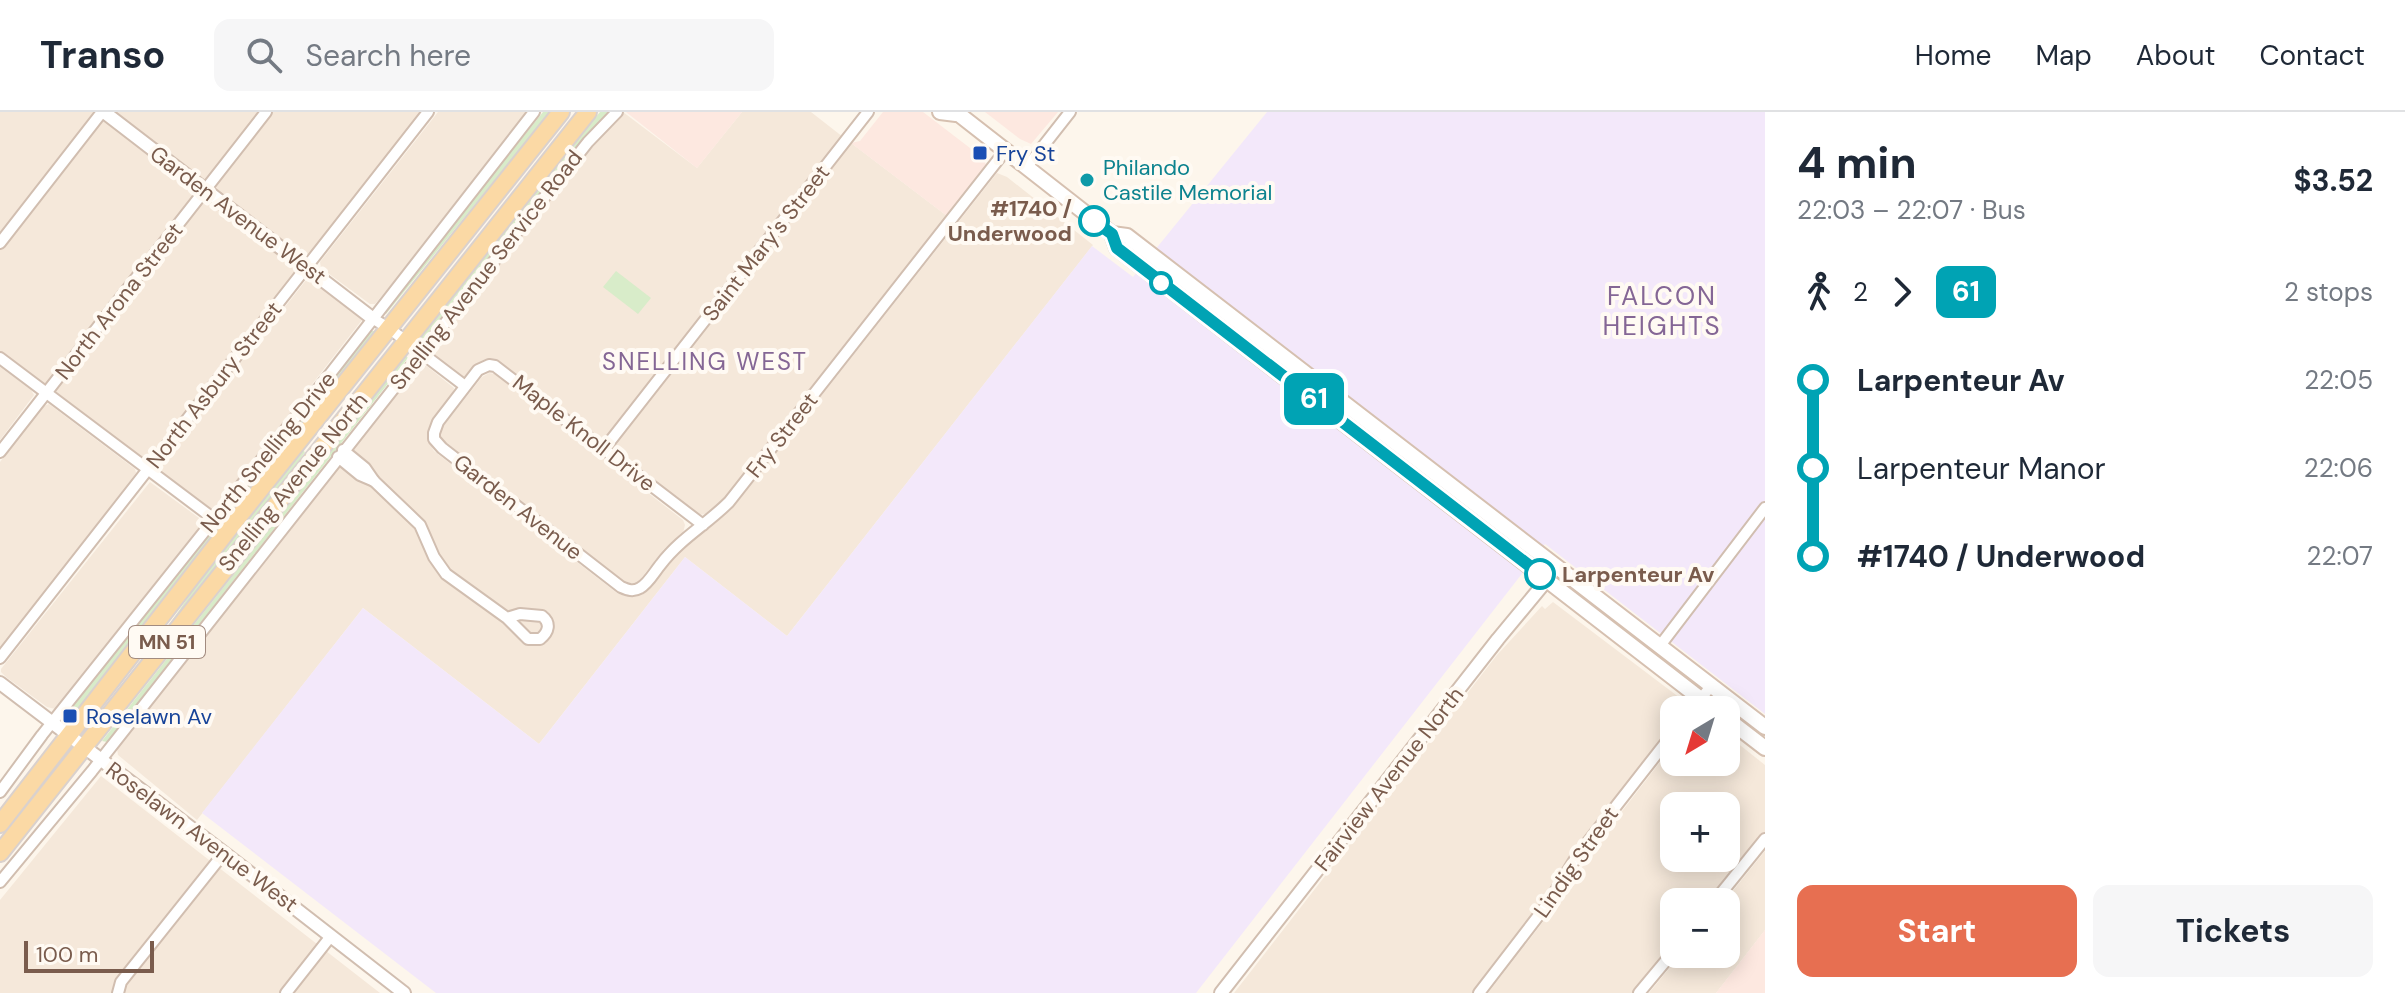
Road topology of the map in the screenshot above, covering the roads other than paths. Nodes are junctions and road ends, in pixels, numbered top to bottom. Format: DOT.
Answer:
graph roads {
  1 [pos="103,112"];
  2 [pos="266,112"];
  3 [pos="428,112"];
  4 [pos="534,112"];
  5 [pos="561,112"];
  6 [pos="588,112"];
  7 [pos="617,112"];
  8 [pos="868,112"];
  9 [pos="940,112"];
  10 [pos="1070,112"];
  11 [pos="956,113"];
  12 [pos="1005,151"];
  13 [pos="1026,168"];
  14 [pos="206,189"];
  15 [pos="1112,234"];
  16 [pos="0,243"];
  17 [pos="306,267"];
  18 [pos="372,318"];
  19 [pos="390,329"];
  20 [pos="406,341"];
  21 [pos="420,352"];
  22 [pos="0,358"];
  23 [pos="465,386"];
  24 [pos="1326,387"];
  25 [pos="47,393"];
  26 [pos="1316,401"];
  27 [pos="604,449"];
  28 [pos="0,452"];
  29 [pos="340,454"];
  30 [pos="148,470"];
  31 [pos="1765,508"];
  32 [pos="214,519"];
  33 [pos="703,525"];
  34 [pos="1558,566"];
  35 [pos="1547,580"];
  36 [pos="634,590"];
  37 [pos="507,618"];
  38 [pos="1659,647"];
  39 [pos="0,658"];
  40 [pos="0,683"];
  41 [pos="1711,686"];
  42 [pos="1686,696"];
  43 [pos="1703,696"];
  44 [pos="52,723"];
  45 [pos="1765,727"];
  46 [pos="1740,729"];
  47 [pos="69,736"];
  48 [pos="84,747"];
  49 [pos="1765,748"];
  50 [pos="1660,750"];
  51 [pos="100,759"];
  52 [pos="0,792"];
  53 [pos="0,824"];
  54 [pos="1765,839"];
  55 [pos="0,853"];
  56 [pos="224,853"];
  57 [pos="0,882"];
  58 [pos="1725,888"];
  59 [pos="331,936"];
  60 [pos="1660,968"];
  61 [pos="118,993"];
  62 [pos="286,993"];
  63 [pos="404,993"];
  64 [pos="1221,993"];
  65 [pos="1479,993"];
  66 [pos="1639,993"];
  1 -- 14 [label="street, Garden Avenue West"];
  1 -- 16 [label="street"];
  2 -- 14 [label="street, North Arona Street"];
  3 -- 17 [label="street, North Asbury Street"];
  4 -- 18 [label="street, North Snelling Drive"];
  5 -- 19 [label="main road, Snelling Avenue North / MN 51"];
  6 -- 20 [label="main road, Snelling Avenue North / MN 51"];
  7 -- 21 [label="street, Snelling Avenue Service Road"];
  8 -- 27 [label="street, Saint Mary's Street"];
  9 -- 11 [label="main road"];
  10 -- 13 [label="street"];
  11 -- 12 [label="main road"];
  12 -- 13 [label="main road"];
  12 -- 33 [label="street, Fry Street"];
  13 -- 15 [label="main road"];
  14 -- 17 [label="street, Garden Avenue West"];
  14 -- 25 [label="street, North Arona Street"];
  15 -- 24 [label="main road"];
  15 -- 26 [label="main road"];
  17 -- 18 [label="street, Garden Avenue West"];
  17 -- 30 [label="street, North Asbury Street"];
  18 -- 19 [label="street"];
  18 -- 32 [label="street, North Snelling Drive"];
  19 -- 20 [label="street"];
  19 -- 47 [label="main road, Snelling Avenue North / MN 51"];
  20 -- 21 [label="street"];
  20 -- 48 [label="main road, Snelling Avenue North / MN 51"];
  21 -- 23 [label="street"];
  21 -- 29 [label="street, Snelling Avenue Service Road"];
  22 -- 25 [label="street"];
  23 -- 27 [label="street, Maple Knoll Drive"];
  23 -- 36 [label="street, Garden Avenue"];
  24 -- 26 [label="main road"];
  24 -- 34 [label="main road"];
  25 -- 28 [label="street, North Arona Street"];
  25 -- 30 [label="street"];
  26 -- 35 [label="main road"];
  27 -- 33 [label="street, Maple Knoll Drive"];
  29 -- 37 [label="street"];
  29 -- 51 [label="street, Snelling Avenue Service Road"];
  30 -- 32 [label="street"];
  30 -- 39 [label="street, North Asbury Street"];
  31 -- 38 [label="street"];
  32 -- 44 [label="street, North Snelling Drive"];
  33 -- 36 [label="street, Fry Street"];
  34 -- 35 [label="street, Fairview Avenue North"];
  34 -- 38 [label="main road"];
  35 -- 42 [label="main road"];
  35 -- 64 [label="street, Fairview Avenue North"];
  38 -- 41 [label="main road"];
  40 -- 44 [label="street, Roselawn Avenue West"];
  41 -- 43 [label="street"];
  41 -- 45 [label="main road"];
  44 -- 47 [label="street, Roselawn Avenue West"];
  44 -- 52 [label="street, North Snelling Drive"];
  46 -- 49 [label="main road"];
  47 -- 48 [label="street, Roselawn Avenue West"];
  47 -- 53 [label="main road, Snelling Avenue North / MN 51"];
  48 -- 51 [label="street, Roselawn Avenue West"];
  48 -- 55 [label="main road, Snelling Avenue North / MN 51"];
  50 -- 65 [label="street, Lindig Street"];
  51 -- 56 [label="street, Roselawn Avenue West"];
  51 -- 57 [label="street, Snelling Avenue Service Road"];
  54 -- 58 [label="street"];
  56 -- 59 [label="street, Roselawn Avenue West"];
  56 -- 61 [label="street"];
  59 -- 62 [label="street"];
  59 -- 63 [label="street, Roselawn Avenue West"];
  60 -- 66 [label="street"];
}
